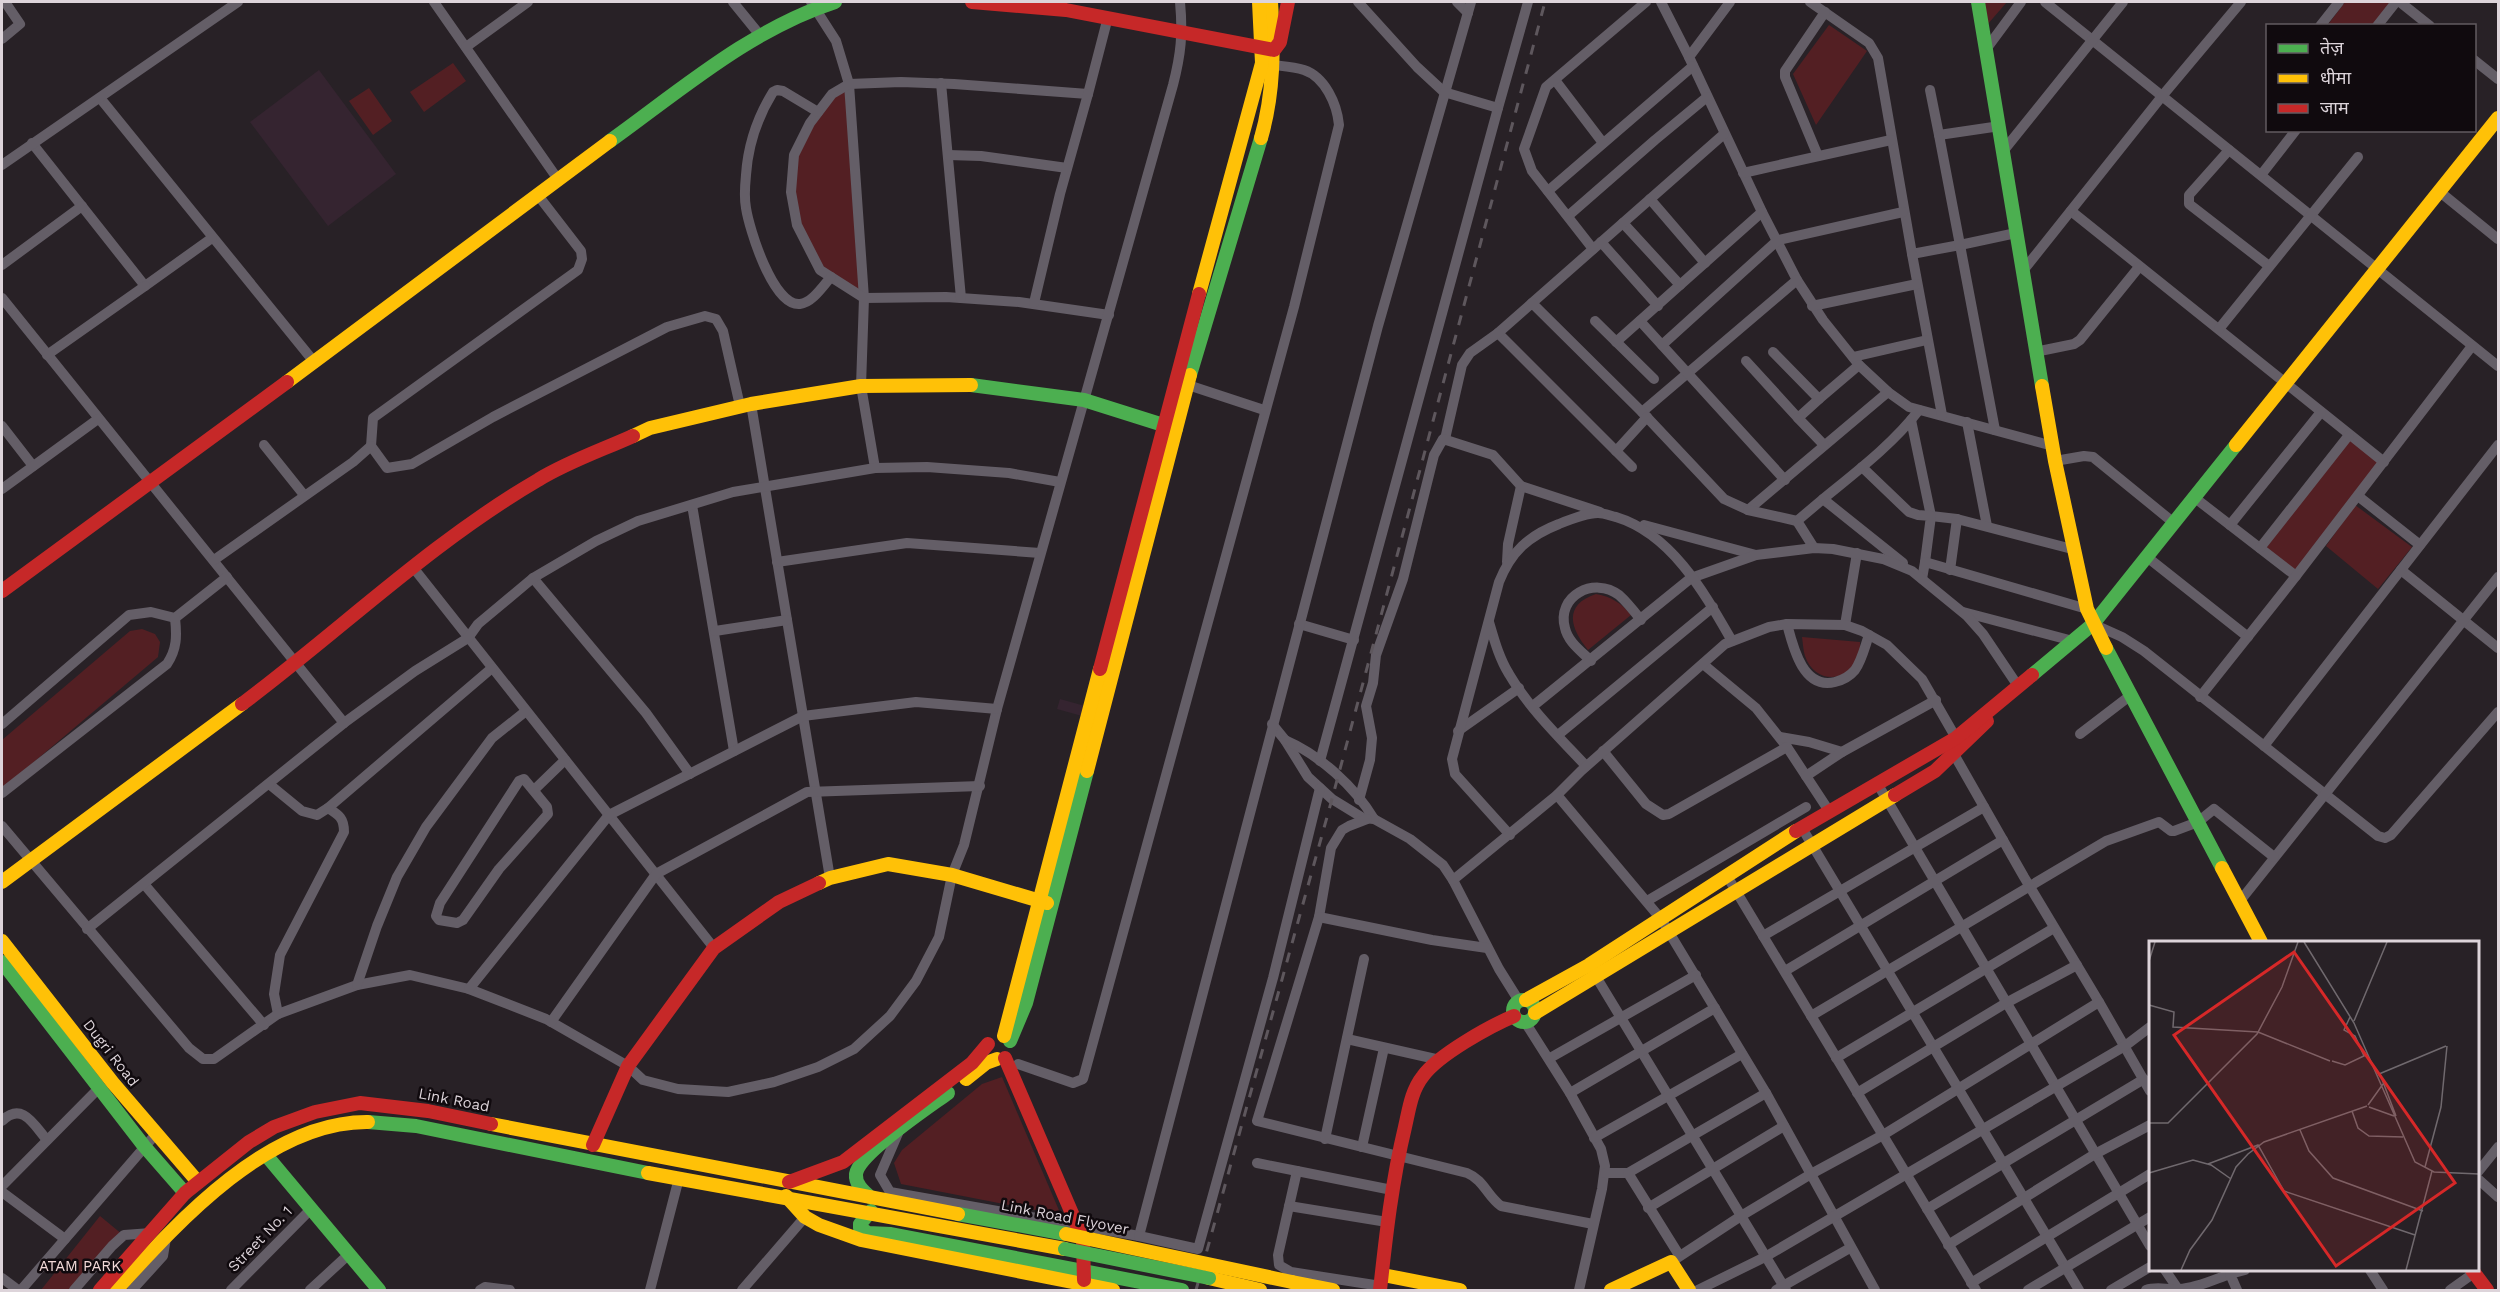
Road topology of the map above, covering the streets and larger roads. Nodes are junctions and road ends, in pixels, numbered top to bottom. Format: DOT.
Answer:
graph roads {
  1 [pos="5,2"];
  2 [pos="238,2"];
  3 [pos="434,2"];
  4 [pos="527,2"];
  5 [pos="733,2"];
  6 [pos="835,2"];
  7 [pos="972,2"];
  8 [pos="1180,2"];
  9 [pos="1259,2"];
  10 [pos="1271,2"];
  11 [pos="1288,2"];
  12 [pos="1358,2"];
  13 [pos="1457,2"];
  14 [pos="1528,2"];
  15 [pos="1646,2"];
  16 [pos="1661,2"];
  17 [pos="1730,2"];
  18 [pos="1810,2"];
  19 [pos="1977,2"];
  20 [pos="2021,2"];
  21 [pos="2045,2"];
  22 [pos="2123,2"];
  23 [pos="2241,2"];
  24 [pos="2339,2"];
  25 [pos="2398,2"];
  26 [pos="813,4"];
  27 [pos="1469,7"];
  28 [pos="1825,12"];
  29 [pos="1108,17"];
  30 [pos="2322,24"];
  31 [pos="2379,24"];
  32 [pos="2427,24"];
  33 [pos="1183,32"];
  34 [pos="759,34"];
  35 [pos="2,39"];
  36 [pos="2094,39"];
  37 [pos="466,47"];
  38 [pos="1987,48"];
  39 [pos="1269,49"];
  40 [pos="2476,61"];
  41 [pos="1691,62"];
  42 [pos="1268,64"];
  43 [pos="2499,79"];
  44 [pos="1555,80"];
  45 [pos="941,83"];
  46 [pos="849,84"];
  47 [pos="1930,90"];
  48 [pos="1444,92"];
  49 [pos="1088,94"];
  50 [pos="2163,95"];
  51 [pos="1707,97"];
  52 [pos="100,98"];
  53 [pos="1498,108"];
  54 [pos="819,112"];
  55 [pos="2499,118"];
  56 [pos="2000,126"];
  57 [pos="2294,132"];
  58 [pos="1724,134"];
  59 [pos="1939,135"];
  60 [pos="1891,140"];
  61 [pos="1603,142"];
  62 [pos="32,143"];
  63 [pos="2004,150"];
  64 [pos="2229,150"];
  65 [pos="948,155"];
  66 [pos="1818,156"];
  67 [pos="2358,157"];
  68 [pos="2,165"];
  69 [pos="1067,168"];
  70 [pos="1743,173"];
  71 [pos="2261,176"];
  72 [pos="557,178"];
  73 [pos="1548,191"];
  74 [pos="2440,192"];
  75 [pos="537,194"];
  76 [pos="1650,199"];
  77 [pos="82,206"];
  78 [pos="2071,211"];
  79 [pos="1762,212"];
  80 [pos="1904,212"];
  81 [pos="2311,215"];
  82 [pos="1568,216"];
  83 [pos="1623,223"];
  84 [pos="2016,233"];
  85 [pos="212,238"];
  86 [pos="2499,239"];
  87 [pos="1778,240"];
  88 [pos="1960,245"];
  89 [pos="1597,246"];
  90 [pos="1912,254"];
  91 [pos="1705,263"];
  92 [pos="2,265"];
  93 [pos="2269,266"];
  94 [pos="2139,267"];
  95 [pos="2379,269"];
  96 [pos="2022,272"];
  97 [pos="831,277"];
  98 [pos="1797,280"];
  99 [pos="1917,284"];
  100 [pos="1680,285"];
  101 [pos="145,286"];
  102 [pos="2,298"];
  103 [pos="864,298"];
  104 [pos="961,298"];
  105 [pos="1034,303"];
  106 [pos="1532,303"];
  107 [pos="1658,306"];
  108 [pos="1812,306"];
  109 [pos="1109,315"];
  110 [pos="1595,321"];
  111 [pos="1640,321"];
  112 [pos="2219,329"];
  113 [pos="1498,333"];
  114 [pos="1927,339"];
  115 [pos="1616,342"];
  116 [pos="1662,345"];
  117 [pos="2472,346"];
  118 [pos="1773,352"];
  119 [pos="2036,352"];
  120 [pos="47,355"];
  121 [pos="1746,361"];
  122 [pos="1856,361"];
  123 [pos="315,363"];
  124 [pos="2499,366"];
  125 [pos="1688,372"];
  126 [pos="1653,379"];
  127 [pos="2285,383"];
  128 [pos="861,386"];
  129 [pos="1188,386"];
  130 [pos="1888,392"];
  131 [pos="1819,399"];
  132 [pos="1084,400"];
  133 [pos="745,405"];
  134 [pos="1264,410"];
  135 [pos="1919,410"];
  136 [pos="2320,412"];
  137 [pos="1645,414"];
  138 [pos="1942,415"];
  139 [pos="1798,418"];
  140 [pos="98,419"];
  141 [pos="1911,420"];
  142 [pos="1967,422"];
  143 [pos="2,426"];
  144 [pos="1170,427"];
  145 [pos="1995,430"];
  146 [pos="2349,435"];
  147 [pos="1445,440"];
  148 [pos="264,445"];
  149 [pos="1824,445"];
  150 [pos="2499,445"];
  151 [pos="371,446"];
  152 [pos="2054,446"];
  153 [pos="1616,451"];
  154 [pos="2055,461"];
  155 [pos="2384,462"];
  156 [pos="33,466"];
  157 [pos="1632,467"];
  158 [pos="1862,467"];
  159 [pos="875,468"];
  160 [pos="151,480"];
  161 [pos="1785,480"];
  162 [pos="1060,482"];
  163 [pos="765,486"];
  164 [pos="1521,486"];
  165 [pos="2,489"];
  166 [pos="304,495"];
  167 [pos="2358,496"];
  168 [pos="2194,498"];
  169 [pos="1823,499"];
  170 [pos="692,505"];
  171 [pos="1748,510"];
  172 [pos="1600,513"];
  173 [pos="1931,516"];
  174 [pos="1957,519"];
  175 [pos="1626,520"];
  176 [pos="1797,521"];
  177 [pos="2174,523"];
  178 [pos="2230,525"];
  179 [pos="1987,526"];
  180 [pos="2420,545"];
  181 [pos="1814,548"];
  182 [pos="2260,548"];
  183 [pos="2072,549"];
  184 [pos="1040,553"];
  185 [pos="1857,554"];
  186 [pos="1756,555"];
  187 [pos="2147,556"];
  188 [pos="214,560"];
  189 [pos="1507,561"];
  190 [pos="777,562"];
  191 [pos="1925,562"];
  192 [pos="412,566"];
  193 [pos="1950,570"];
  194 [pos="2400,570"];
  195 [pos="1912,571"];
  196 [pos="2296,576"];
  197 [pos="227,577"];
  198 [pos="2499,577"];
  199 [pos="533,578"];
  200 [pos="1691,578"];
  201 [pos="1922,579"];
  202 [pos="2,591"];
  203 [pos="1713,607"];
  204 [pos="2087,609"];
  205 [pos="1961,611"];
  206 [pos="175,618"];
  207 [pos="787,620"];
  208 [pos="1641,620"];
  209 [pos="1489,621"];
  210 [pos="2464,621"];
  211 [pos="1299,624"];
  212 [pos="1787,624"];
  213 [pos="2093,624"];
  214 [pos="1845,625"];
  215 [pos="715,631"];
  216 [pos="1869,635"];
  217 [pos="2248,637"];
  218 [pos="468,638"];
  219 [pos="1354,640"];
  220 [pos="1732,641"];
  221 [pos="2073,641"];
  222 [pos="2499,648"];
  223 [pos="1591,660"];
  224 [pos="295,664"];
  225 [pos="1703,664"];
  226 [pos="492,668"];
  227 [pos="2018,686"];
  228 [pos="1519,688"];
  229 [pos="2131,695"];
  230 [pos="2200,697"];
  231 [pos="1936,700"];
  232 [pos="1533,706"];
  233 [pos="997,709"];
  234 [pos="526,711"];
  235 [pos="2499,712"];
  236 [pos="803,716"];
  237 [pos="344,723"];
  238 [pos="2,724"];
  239 [pos="1272,724"];
  240 [pos="1458,731"];
  241 [pos="2080,734"];
  242 [pos="1558,735"];
  243 [pos="1780,737"];
  244 [pos="1285,740"];
  245 [pos="1952,745"];
  246 [pos="2264,746"];
  247 [pos="1787,747"];
  248 [pos="734,751"];
  249 [pos="1603,751"];
  250 [pos="1842,752"];
  251 [pos="565,760"];
  252 [pos="1320,761"];
  253 [pos="1586,766"];
  254 [pos="690,774"];
  255 [pos="1806,776"];
  256 [pos="1877,783"];
  257 [pos="269,784"];
  258 [pos="980,786"];
  259 [pos="1320,788"];
  260 [pos="534,790"];
  261 [pos="816,792"];
  262 [pos="2,793"];
  263 [pos="1557,795"];
  264 [pos="2326,795"];
  265 [pos="1359,800"];
  266 [pos="1887,800"];
  267 [pos="1806,807"];
  268 [pos="1984,807"];
  269 [pos="328,808"];
  270 [pos="1829,811"];
  271 [pos="609,815"];
  272 [pos="1371,819"];
  273 [pos="2198,822"];
  274 [pos="2,826"];
  275 [pos="1802,828"];
  276 [pos="1510,835"];
  277 [pos="2003,840"];
  278 [pos="1812,846"];
  279 [pos="1914,847"];
  280 [pos="2274,857"];
  281 [pos="29,859"];
  282 [pos="656,874"];
  283 [pos="952,875"];
  284 [pos="1727,876"];
  285 [pos="830,878"];
  286 [pos="1453,880"];
  287 [pos="1935,881"];
  288 [pos="2,882"];
  289 [pos="144,885"];
  290 [pos="2031,888"];
  291 [pos="1839,891"];
  292 [pos="1737,892"];
  293 [pos="1647,901"];
  294 [pos="2240,901"];
  295 [pos="1046,903"];
  296 [pos="1319,917"];
  297 [pos="1661,919"];
  298 [pos="1861,926"];
  299 [pos="1962,928"];
  300 [pos="2054,928"];
  301 [pos="87,929"];
  302 [pos="1670,933"];
  303 [pos="1763,936"];
  304 [pos="2,941"];
  305 [pos="2260,941"];
  306 [pos="714,948"];
  307 [pos="1488,948"];
  308 [pos="1364,959"];
  309 [pos="2,962"];
  310 [pos="1589,965"];
  311 [pos="2077,965"];
  312 [pos="1986,968"];
  313 [pos="1887,970"];
  314 [pos="1785,971"];
  315 [pos="1696,975"];
  316 [pos="1596,978"];
  317 [pos="357,985"];
  318 [pos="469,989"];
  319 [pos="1522,1000"];
  320 [pos="2099,1002"];
  321 [pos="2006,1003"];
  322 [pos="1715,1008"];
  323 [pos="1912,1012"];
  324 [pos="278,1014"];
  325 [pos="1811,1016"];
  326 [pos="1524,1017"];
  327 [pos="1621,1019"];
  328 [pos="551,1022"];
  329 [pos="264,1025"];
  330 [pos="2149,1028"];
  331 [pos="1347,1039"];
  332 [pos="2031,1044"];
  333 [pos="1933,1046"];
  334 [pos="2125,1046"];
  335 [pos="1384,1048"];
  336 [pos="1007,1052"];
  337 [pos="1641,1052"];
  338 [pos="1742,1054"];
  339 [pos="1550,1058"];
  340 [pos="1836,1058"];
  341 [pos="1440,1060"];
  342 [pos="628,1066"];
  343 [pos="2144,1079"];
  344 [pos="2055,1087"];
  345 [pos="99,1088"];
  346 [pos="2149,1088"];
  347 [pos="1958,1089"];
  348 [pos="1570,1093"];
  349 [pos="1766,1093"];
  350 [pos="1857,1093"];
  351 [pos="1668,1095"];
  352 [pos="2,1120"];
  353 [pos="2075,1120"];
  354 [pos="1784,1126"];
  355 [pos="2149,1126"];
  356 [pos="1983,1130"];
  357 [pos="899,1131"];
  358 [pos="155,1135"];
  359 [pos="1692,1136"];
  360 [pos="1883,1136"];
  361 [pos="1594,1138"];
  362 [pos="1325,1139"];
  363 [pos="47,1140"];
  364 [pos="593,1145"];
  365 [pos="144,1146"];
  366 [pos="1362,1147"];
  367 [pos="2499,1147"];
  368 [pos="2096,1154"];
  369 [pos="266,1155"];
  370 [pos="1398,1155"];
  371 [pos="1257,1163"];
  372 [pos="2004,1164"];
  373 [pos="1713,1169"];
  374 [pos="1296,1171"];
  375 [pos="2479,1171"];
  376 [pos="1605,1173"];
  377 [pos="1628,1173"];
  378 [pos="1811,1174"];
  379 [pos="1906,1174"];
  380 [pos="2149,1175"];
  381 [pos="679,1178"];
  382 [pos="2479,1180"];
  383 [pos="198,1182"];
  384 [pos="789,1182"];
  385 [pos="2,1186"];
  386 [pos="1392,1190"];
  387 [pos="2,1192"];
  388 [pos="2118,1192"];
  389 [pos="185,1193"];
  390 [pos="786,1196"];
  391 [pos="2499,1197"];
  392 [pos="2024,1199"];
  393 [pos="871,1204"];
  394 [pos="1289,1206"];
  395 [pos="1648,1208"];
  396 [pos="311,1209"];
  397 [pos="1927,1209"];
  398 [pos="1741,1215"];
  399 [pos="1834,1216"];
  400 [pos="805,1217"];
  401 [pos="2149,1218"];
  402 [pos="1387,1222"];
  403 [pos="1593,1224"];
  404 [pos="2138,1225"];
  405 [pos="1083,1232"];
  406 [pos="151,1233"];
  407 [pos="1138,1236"];
  408 [pos="2047,1237"];
  409 [pos="166,1238"];
  410 [pos="65,1239"];
  411 [pos="2149,1243"];
  412 [pos="1948,1245"];
  413 [pos="1850,1248"];
  414 [pos="1198,1249"];
  415 [pos="348,1255"];
  416 [pos="1765,1257"];
  417 [pos="1675,1258"];
  418 [pos="2149,1268"];
  419 [pos="2066,1269"];
  420 [pos="2166,1271"];
  421 [pos="2239,1271"];
  422 [pos="2371,1271"];
  423 [pos="2473,1271"];
  424 [pos="2230,1274"];
  425 [pos="2,1278"];
  426 [pos="1083,1282"];
  427 [pos="1381,1284"];
  428 [pos="1973,1287"];
  429 [pos="1782,1289"];
  430 [pos="2178,1289"];
  431 [pos="19,1290"];
  432 [pos="74,1290"];
  433 [pos="100,1290"];
  434 [pos="116,1290"];
  435 [pos="132,1290"];
  436 [pos="231,1290"];
  437 [pos="310,1290"];
  438 [pos="379,1290"];
  439 [pos="480,1290"];
  440 [pos="510,1290"];
  441 [pos="650,1290"];
  442 [pos="742,1290"];
  443 [pos="1113,1290"];
  444 [pos="1182,1290"];
  445 [pos="1260,1290"];
  446 [pos="1333,1290"];
  447 [pos="1460,1290"];
  448 [pos="1579,1290"];
  449 [pos="1611,1290"];
  450 [pos="1689,1290"];
  451 [pos="1698,1290"];
  452 [pos="1875,1290"];
  453 [pos="2028,1290"];
  454 [pos="2079,1290"];
  455 [pos="2111,1290"];
  456 [pos="2146,1290"];
  457 [pos="2236,1290"];
  458 [pos="2383,1290"];
  459 [pos="2450,1290"];
  460 [pos="2487,1290"];
  1 -- 35 [label="street"];
  2 -- 52 [label="street"];
  3 -- 37 [label="street"];
  4 -- 37 [label="street"];
  5 -- 34 [label="street"];
  6 -- 26 [label="street"];
  7 -- 29 [label="street"];
  8 -- 33 [label="street"];
  9 -- 39 [label="street"];
  10 -- 39 [label="street"];
  11 -- 39 [label="street"];
  12 -- 48 [label="street"];
  13 -- 27 [label="street"];
  14 -- 53 [label="street"];
  15 -- 44 [label="street"];
  16 -- 41 [label="street"];
  17 -- 41 [label="street"];
  18 -- 28 [label="street"];
  19 -- 38 [label="street"];
  20 -- 38 [label="street"];
  21 -- 36 [label="street"];
  22 -- 36 [label="street"];
  23 -- 50 [label="street"];
  24 -- 30 [label="street"];
  25 -- 31 [label="street"];
  25 -- 32 [label="street"];
  26 -- 34 [label="street"];
  26 -- 46 [label="street"];
  27 -- 48 [label="street"];
  28 -- 60 [label="street"];
  28 -- 66 [label="street"];
  29 -- 33 [label="street"];
  29 -- 49 [label="street"];
  33 -- 39 [label="street"];
  33 -- 109 [label="street"];
  34 -- 72 [label="street"];
  36 -- 50 [label="street"];
  36 -- 63 [label="street"];
  37 -- 72 [label="street"];
  38 -- 56 [label="street"];
  39 -- 42 [label="street"];
  40 -- 43 [label="street"];
  41 -- 51 [label="street"];
  41 -- 61 [label="street"];
  42 -- 129 [label="street"];
  42 -- 134 [label="street"];
  42 -- 144 [label="street"];
  44 -- 61 [label="street"];
  44 -- 73 [label="street"];
  45 -- 46 [label="street"];
  45 -- 49 [label="street"];
  45 -- 65 [label="street"];
  46 -- 54 [label="street"];
  46 -- 103 [label="street"];
  47 -- 59 [label="street"];
  48 -- 53 [label="street"];
  48 -- 211 [label="street"];
  49 -- 69 [label="street"];
  50 -- 64 [label="street"];
  50 -- 78 [label="street"];
  51 -- 58 [label="street"];
  51 -- 82 [label="street"];
  52 -- 62 [label="street"];
  52 -- 85 [label="street"];
  53 -- 219 [label="street"];
  54 -- 97 [label="street"];
  54 -- 97 [label="street"];
  55 -- 74 [label="street"];
  56 -- 59 [label="street"];
  56 -- 63 [label="street"];
  57 -- 71 [label="street"];
  58 -- 70 [label="street"];
  58 -- 76 [label="street"];
  59 -- 88 [label="street"];
  60 -- 66 [label="street"];
  60 -- 80 [label="street"];
  61 -- 73 [label="street"];
  62 -- 68 [label="street"];
  62 -- 77 [label="street"];
  63 -- 84 [label="street"];
  64 -- 71 [label="street"];
  64 -- 93 [label="street"];
  65 -- 69 [label="street"];
  65 -- 104 [label="street"];
  66 -- 70 [label="street"];
  67 -- 81 [label="street"];
  69 -- 105 [label="street"];
  70 -- 79 [label="street"];
  71 -- 81 [label="street"];
  72 -- 75 [label="street"];
  73 -- 82 [label="street"];
  74 -- 86 [label="street"];
  74 -- 95 [label="street"];
  75 -- 123 [label="street"];
  75 -- 151 [label="street"];
  76 -- 83 [label="street"];
  76 -- 91 [label="street"];
  77 -- 92 [label="street"];
  77 -- 101 [label="street"];
  78 -- 94 [label="street"];
  78 -- 96 [label="street"];
  79 -- 87 [label="street"];
  79 -- 91 [label="street"];
  80 -- 87 [label="street"];
  80 -- 90 [label="street"];
  81 -- 93 [label="street"];
  81 -- 95 [label="street"];
  82 -- 89 [label="street"];
  83 -- 89 [label="street"];
  83 -- 100 [label="street"];
  84 -- 88 [label="street"];
  84 -- 96 [label="street"];
  85 -- 101 [label="street"];
  85 -- 123 [label="street"];
  87 -- 98 [label="street"];
  87 -- 116 [label="street"];
  88 -- 90 [label="street"];
  88 -- 145 [label="street"];
  89 -- 106 [label="street"];
  89 -- 107 [label="street"];
  90 -- 99 [label="street"];
  91 -- 100 [label="street"];
  93 -- 112 [label="street"];
  94 -- 112 [label="street"];
  94 -- 119 [label="street"];
  95 -- 117 [label="street"];
  95 -- 127 [label="street"];
  96 -- 119 [label="street"];
  97 -- 103 [label="street"];
  98 -- 108 [label="street"];
  98 -- 125 [label="street"];
  99 -- 108 [label="street"];
  99 -- 114 [label="street"];
  100 -- 107 [label="street"];
  101 -- 120 [label="street"];
  102 -- 120 [label="street"];
  103 -- 104 [label="street"];
  103 -- 128 [label="street"];
  104 -- 105 [label="street"];
  105 -- 109 [label="street"];
  106 -- 113 [label="street"];
  106 -- 137 [label="street"];
  107 -- 111 [label="street"];
  108 -- 122 [label="street"];
  109 -- 132 [label="street"];
  110 -- 115 [label="street"];
  111 -- 115 [label="street"];
  111 -- 116 [label="street"];
  112 -- 127 [label="street"];
  113 -- 147 [label="street"];
  113 -- 153 [label="street"];
  114 -- 122 [label="street"];
  114 -- 138 [label="street"];
  115 -- 126 [label="street"];
  116 -- 125 [label="street"];
  117 -- 124 [label="street"];
  117 -- 155 [label="street"];
  118 -- 131 [label="street"];
  119 -- 152 [label="street"];
  120 -- 140 [label="street"];
  121 -- 139 [label="street"];
  122 -- 130 [label="street"];
  122 -- 131 [label="street"];
  123 -- 160 [label="street"];
  125 -- 137 [label="street"];
  125 -- 161 [label="street"];
  127 -- 136 [label="street"];
  127 -- 168 [label="street"];
  128 -- 132 [label="street"];
  128 -- 133 [label="street"];
  128 -- 159 [label="street"];
  129 -- 134 [label="street"];
  129 -- 144 [label="street"];
  130 -- 135 [label="street"];
  130 -- 149 [label="street"];
  131 -- 139 [label="street"];
  132 -- 144 [label="street"];
  132 -- 162 [label="street"];
  133 -- 151 [label="street"];
  133 -- 163 [label="street"];
  133 -- 192 [label="street"];
  134 -- 336 [label="street"];
  135 -- 138 [label="street"];
  135 -- 141 [label="street"];
  136 -- 146 [label="street"];
  136 -- 178 [label="street"];
  137 -- 153 [label="street"];
  137 -- 171 [label="street"];
  138 -- 142 [label="street"];
  139 -- 149 [label="street"];
  140 -- 156 [label="street"];
  140 -- 160 [label="street"];
  141 -- 158 [label="street"];
  141 -- 173 [label="street"];
  142 -- 145 [label="street"];
  142 -- 179 [label="street"];
  143 -- 156 [label="street"];
  144 -- 295 [label="street"];
  145 -- 152 [label="street"];
  146 -- 155 [label="street"];
  146 -- 182 [label="street"];
  147 -- 164 [label="street"];
  147 -- 265 [label="street"];
  148 -- 166 [label="street"];
  149 -- 161 [label="street"];
  150 -- 180 [label="street"];
  151 -- 166 [label="street"];
  152 -- 154 [label="street"];
  153 -- 157 [label="street"];
  154 -- 177 [label="street"];
  154 -- 183 [label="street"];
  155 -- 167 [label="street"];
  156 -- 165 [label="street"];
  158 -- 169 [label="street"];
  158 -- 173 [label="street"];
  159 -- 162 [label="street"];
  159 -- 163 [label="street"];
  160 -- 188 [label="street"];
  160 -- 202 [label="street"];
  161 -- 171 [label="street"];
  162 -- 184 [label="street"];
  163 -- 170 [label="street"];
  163 -- 190 [label="street"];
  164 -- 172 [label="street"];
  164 -- 189 [label="street"];
  166 -- 188 [label="street"];
  167 -- 180 [label="street"];
  167 -- 196 [label="street"];
  168 -- 177 [label="street"];
  168 -- 178 [label="street"];
  169 -- 176 [label="street"];
  169 -- 195 [label="street"];
  170 -- 199 [label="street"];
  170 -- 215 [label="street"];
  171 -- 176 [label="street"];
  172 -- 175 [label="street"];
  172 -- 189 [label="street"];
  173 -- 174 [label="street"];
  173 -- 191 [label="street"];
  174 -- 179 [label="street"];
  174 -- 193 [label="street"];
  175 -- 186 [label="street"];
  175 -- 200 [label="street"];
  176 -- 181 [label="street"];
  177 -- 187 [label="street"];
  178 -- 182 [label="street"];
  179 -- 183 [label="street"];
  180 -- 194 [label="street"];
  181 -- 185 [label="street"];
  181 -- 186 [label="street"];
  182 -- 196 [label="street"];
  183 -- 204 [label="street"];
  184 -- 190 [label="street"];
  184 -- 233 [label="street"];
  185 -- 195 [label="street"];
  185 -- 214 [label="street"];
  186 -- 200 [label="street"];
  187 -- 213 [label="street"];
  187 -- 217 [label="street"];
  188 -- 197 [label="street"];
  189 -- 209 [label="street"];
  190 -- 207 [label="street"];
  191 -- 193 [label="street"];
  191 -- 201 [label="street"];
  192 -- 218 [label="street"];
  192 -- 224 [label="street"];
  193 -- 204 [label="street"];
  194 -- 210 [label="street"];
  194 -- 246 [label="street"];
  195 -- 201 [label="street"];
  196 -- 217 [label="street"];
  197 -- 206 [label="street"];
  197 -- 224 [label="street"];
  198 -- 210 [label="street"];
  199 -- 218 [label="street"];
  199 -- 254 [label="street"];
  200 -- 203 [label="street"];
  200 -- 208 [label="street"];
  201 -- 205 [label="street"];
  203 -- 220 [label="street"];
  203 -- 242 [label="street"];
  204 -- 213 [label="street"];
  205 -- 221 [label="street"];
  205 -- 227 [label="street"];
  206 -- 238 [label="street"];
  206 -- 262 [label="street"];
  207 -- 215 [label="street"];
  207 -- 236 [label="street"];
  208 -- 223 [label="street"];
  208 -- 223 [label="street"];
  209 -- 228 [label="street"];
  209 -- 240 [label="street"];
  210 -- 222 [label="street"];
  210 -- 264 [label="street"];
  211 -- 219 [label="street"];
  211 -- 239 [label="street"];
  212 -- 214 [label="street"];
  212 -- 216 [label="street"];
  212 -- 220 [label="street"];
  213 -- 221 [label="street"];
  213 -- 229 [label="street"];
  213 -- 230 [label="street"];
  214 -- 216 [label="street"];
  215 -- 248 [label="street"];
  216 -- 231 [label="street"];
  217 -- 230 [label="street"];
  218 -- 226 [label="street"];
  218 -- 237 [label="street"];
  219 -- 252 [label="street"];
  220 -- 225 [label="street"];
  221 -- 227 [label="street"];
  223 -- 232 [label="street"];
  224 -- 237 [label="street"];
  224 -- 281 [label="street"];
  225 -- 243 [label="street"];
  225 -- 249 [label="street"];
  226 -- 234 [label="street"];
  226 -- 269 [label="street"];
  227 -- 245 [label="street"];
  228 -- 232 [label="street"];
  228 -- 240 [label="street"];
  229 -- 241 [label="street"];
  229 -- 273 [label="street"];
  230 -- 246 [label="street"];
  231 -- 245 [label="street"];
  231 -- 250 [label="street"];
  232 -- 242 [label="street"];
  233 -- 236 [label="street"];
  233 -- 258 [label="street"];
  234 -- 251 [label="street"];
  234 -- 317 [label="street"];
  235 -- 264 [label="street"];
  236 -- 248 [label="street"];
  236 -- 261 [label="street"];
  237 -- 257 [label="street"];
  239 -- 244 [label="street"];
  239 -- 407 [label="street"];
  240 -- 276 [label="street"];
  242 -- 253 [label="street"];
  243 -- 247 [label="street"];
  243 -- 250 [label="street"];
  244 -- 252 [label="street"];
  244 -- 259 [label="street"];
  245 -- 256 [label="street"];
  245 -- 266 [label="street"];
  245 -- 268 [label="street"];
  246 -- 264 [label="street"];
  247 -- 249 [label="street"];
  247 -- 255 [label="street"];
  248 -- 254 [label="street"];
  249 -- 253 [label="street"];
  250 -- 255 [label="street"];
  251 -- 260 [label="street"];
  251 -- 271 [label="street"];
  252 -- 265 [label="street"];
  253 -- 263 [label="street"];
  254 -- 271 [label="street"];
  255 -- 270 [label="street"];
  256 -- 266 [label="street"];
  256 -- 270 [label="street"];
  257 -- 269 [label="street"];
  257 -- 289 [label="street"];
  258 -- 261 [label="street"];
  258 -- 283 [label="street"];
  259 -- 272 [label="street"];
  259 -- 414 [label="street"];
  260 -- 260 [label="street"];
  261 -- 282 [label="street"];
  261 -- 285 [label="street"];
  263 -- 276 [label="street"];
  263 -- 293 [label="street"];
  264 -- 280 [label="street"];
  265 -- 272 [label="street"];
  266 -- 278 [label="street"];
  266 -- 279 [label="street"];
  267 -- 293 [label="street"];
  268 -- 277 [label="street"];
  268 -- 279 [label="street"];
  269 -- 324 [label="street"];
  270 -- 275 [label="street"];
  271 -- 282 [label="street"];
  271 -- 318 [label="street"];
  272 -- 286 [label="street"];
  272 -- 296 [label="street"];
  273 -- 280 [label="street"];
  273 -- 290 [label="street"];
  273 -- 294 [label="street"];
  274 -- 281 [label="street"];
  275 -- 278 [label="street"];
  275 -- 284 [label="street"];
  276 -- 286 [label="street"];
  277 -- 287 [label="street"];
  277 -- 290 [label="street"];
  278 -- 291 [label="street"];
  278 -- 292 [label="street"];
  279 -- 287 [label="street"];
  279 -- 291 [label="street"];
  280 -- 294 [label="street"];
  281 -- 288 [label="street"];
  281 -- 301 [label="street"];
  282 -- 306 [label="street"];
  282 -- 328 [label="street"];
  283 -- 285 [label="street"];
  283 -- 295 [label="street"];
  283 -- 342 [label="street"];
  284 -- 292 [label="street"];
  284 -- 297 [label="street"];
  285 -- 306 [label="street"];
  286 -- 307 [label="street"];
  287 -- 298 [label="street"];
  287 -- 299 [label="street"];
  289 -- 301 [label="street"];
  289 -- 329 [label="street"];
  290 -- 299 [label="street"];
  290 -- 300 [label="street"];
  291 -- 298 [label="street"];
  291 -- 303 [label="street"];
  292 -- 302 [label="street"];
  292 -- 303 [label="street"];
  293 -- 297 [label="street"];
  294 -- 305 [label="street"];
  295 -- 336 [label="street"];
  296 -- 307 [label="street"];
  296 -- 362 [label="street"];
  297 -- 302 [label="street"];
  297 -- 310 [label="street"];
  298 -- 313 [label="street"];
  298 -- 314 [label="street"];
  299 -- 312 [label="street"];
  299 -- 313 [label="street"];
  300 -- 311 [label="street"];
  300 -- 312 [label="street"];
  301 -- 329 [label="street"];
  302 -- 315 [label="street"];
  302 -- 316 [label="street"];
  303 -- 314 [label="street"];
  304 -- 358 [label="street, Dugri Road"];
  306 -- 342 [label="street"];
  307 -- 319 [label="street"];
  308 -- 331 [label="street"];
  309 -- 345 [label="street, Dugri Road"];
  310 -- 316 [label="street"];
  310 -- 319 [label="street"];
  311 -- 320 [label="street"];
  311 -- 321 [label="street"];
  312 -- 321 [label="street"];
  312 -- 323 [label="street"];
  313 -- 323 [label="street"];
  313 -- 325 [label="street"];
  314 -- 325 [label="street"];
  315 -- 322 [label="street"];
  315 -- 327 [label="street"];
  316 -- 326 [label="street"];
  316 -- 327 [label="street"];
  317 -- 318 [label="street"];
  317 -- 324 [label="street"];
  318 -- 328 [label="street"];
  319 -- 326 [label="street"];
  319 -- 326 [label="street"];
  320 -- 332 [label="street"];
  320 -- 334 [label="street"];
  321 -- 332 [label="street"];
  321 -- 333 [label="street"];
  322 -- 337 [label="street"];
  322 -- 338 [label="street"];
  323 -- 333 [label="street"];
  323 -- 340 [label="street"];
  324 -- 329 [label="street"];
  325 -- 340 [label="street"];
  326 -- 339 [label="street"];
  326 -- 341 [label="street"];
  327 -- 337 [label="street"];
  327 -- 339 [label="street"];
  328 -- 342 [label="street"];
  330 -- 334 [label="street"];
  331 -- 335 [label="street"];
  331 -- 362 [label="street"];
  332 -- 344 [label="street"];
  332 -- 347 [label="street"];
  333 -- 347 [label="street"];
  333 -- 350 [label="street"];
  334 -- 343 [label="street"];
  334 -- 344 [label="street"];
  335 -- 341 [label="street"];
  335 -- 366 [label="street"];
  336 -- 357 [label="street"];
  336 -- 384 [label="street"];
  336 -- 405 [label="street"];
  337 -- 348 [label="street"];
  337 -- 351 [label="street"];
  338 -- 349 [label="street"];
  338 -- 351 [label="street"];
  339 -- 348 [label="street"];
  340 -- 350 [label="street"];
  341 -- 370 [label="street"];
  342 -- 364 [label="street"];
  343 -- 346 [label="street"];
  343 -- 353 [label="street"];
  344 -- 353 [label="street"];
  344 -- 356 [label="street"];
  345 -- 363 [label="street"];
  345 -- 365 [label="street, Dugri Road"];
  347 -- 356 [label="street"];
  347 -- 360 [label="street"];
  348 -- 361 [label="street"];
  349 -- 354 [label="street"];
  349 -- 359 [label="street"];
  350 -- 360 [label="street"];
  351 -- 359 [label="street"];
  351 -- 361 [label="street"];
  352 -- 363 [label="street"];
  353 -- 368 [label="street"];
  353 -- 372 [label="street"];
  354 -- 373 [label="street"];
  354 -- 378 [label="street"];
  355 -- 368 [label="street"];
  356 -- 372 [label="street"];
  356 -- 379 [label="street"];
  357 -- 393 [label="street"];
  357 -- 405 [label="street"];
  358 -- 365 [label="street"];
  358 -- 383 [label="street, Dugri Road"];
  359 -- 373 [label="street"];
  359 -- 377 [label="street"];
  360 -- 378 [label="street"];
  360 -- 379 [label="street"];
  361 -- 376 [label="street"];
  362 -- 366 [label="street"];
  363 -- 385 [label="street"];
  364 -- 383 [label="street, Link Road"];
  364 -- 384 [label="street, Link Road"];
  365 -- 389 [label="street, Dugri Road"];
  365 -- 410 [label="street"];
  366 -- 370 [label="street"];
  367 -- 375 [label="street"];
  368 -- 388 [label="street"];
  368 -- 392 [label="street"];
  369 -- 381 [label="street"];
  369 -- 396 [label="street"];
  369 -- 409 [label="street"];
  370 -- 386 [label="street"];
  370 -- 403 [label="street"];
  371 -- 374 [label="street"];
  372 -- 392 [label="street"];
  372 -- 397 [label="street"];
  373 -- 395 [label="street"];
  373 -- 398 [label="street"];
  374 -- 386 [label="street"];
  374 -- 394 [label="street"];
  376 -- 377 [label="street"];
  376 -- 403 [label="street"];
  377 -- 395 [label="street"];
  378 -- 398 [label="street"];
  378 -- 399 [label="street"];
  379 -- 397 [label="street"];
  379 -- 399 [label="street"];
  380 -- 388 [label="street"];
  381 -- 390 [label="street"];
  381 -- 441 [label="street"];
  382 -- 391 [label="street"];
  383 -- 389 [label="street, Link Road"];
  384 -- 393 [label="street, Link Road Flyover"];
  386 -- 402 [label="street"];
  387 -- 410 [label="street"];
  388 -- 404 [label="street"];
  388 -- 408 [label="street"];
  389 -- 406 [label="street, Link Road"];
  390 -- 393 [label="street, Link Road Flyover"];
  390 -- 400 [label="street"];
  392 -- 408 [label="street"];
  392 -- 412 [label="street"];
  393 -- 426 [label="street"];
  393 -- 445 [label="street, Link Road Flyover, bridge"];
  393 -- 446 [label="street, Link Road Flyover, bridge"];
  394 -- 402 [label="street"];
  394 -- 427 [label="street"];
  395 -- 417 [label="street"];
  396 -- 415 [label="street"];
  396 -- 436 [label="street, Street No. 1"];
  397 -- 412 [label="street"];
  398 -- 416 [label="street"];
  398 -- 417 [label="street"];
  399 -- 413 [label="street"];
  399 -- 416 [label="street"];
  400 -- 426 [label="street"];
  400 -- 442 [label="street"];
  401 -- 404 [label="street"];
  402 -- 427 [label="street"];
  403 -- 448 [label="street"];
  404 -- 411 [label="street"];
  404 -- 419 [label="street"];
  405 -- 407 [label="street"];
  405 -- 426 [label="street"];
  406 -- 432 [label="street"];
  406 -- 433 [label="street"];
  407 -- 414 [label="street"];
  408 -- 419 [label="street"];
  408 -- 428 [label="street"];
  409 -- 434 [label="street"];
  409 -- 435 [label="street"];
  410 -- 431 [label="street"];
  412 -- 428 [label="street"];
  413 -- 429 [label="street"];
  413 -- 452 [label="street"];
  414 -- 444 [label="street"];
  415 -- 437 [label="street"];
  415 -- 438 [label="street"];
  416 -- 429 [label="street"];
  416 -- 451 [label="street"];
  417 -- 449 [label="street"];
  417 -- 450 [label="street"];
  418 -- 455 [label="street"];
  419 -- 453 [label="street"];
  419 -- 454 [label="street"];
  420 -- 430 [label="street"];
  421 -- 424 [label="street"];
  422 -- 458 [label="street"];
  423 -- 459 [label="street"];
  423 -- 460 [label="street"];
  424 -- 430 [label="street"];
  424 -- 457 [label="street"];
  425 -- 431 [label="street"];
  426 -- 443 [label="street"];
  426 -- 444 [label="street"];
  427 -- 447 [label="street"];
  430 -- 456 [label="street"];
  439 -- 440 [label="street"];
}
